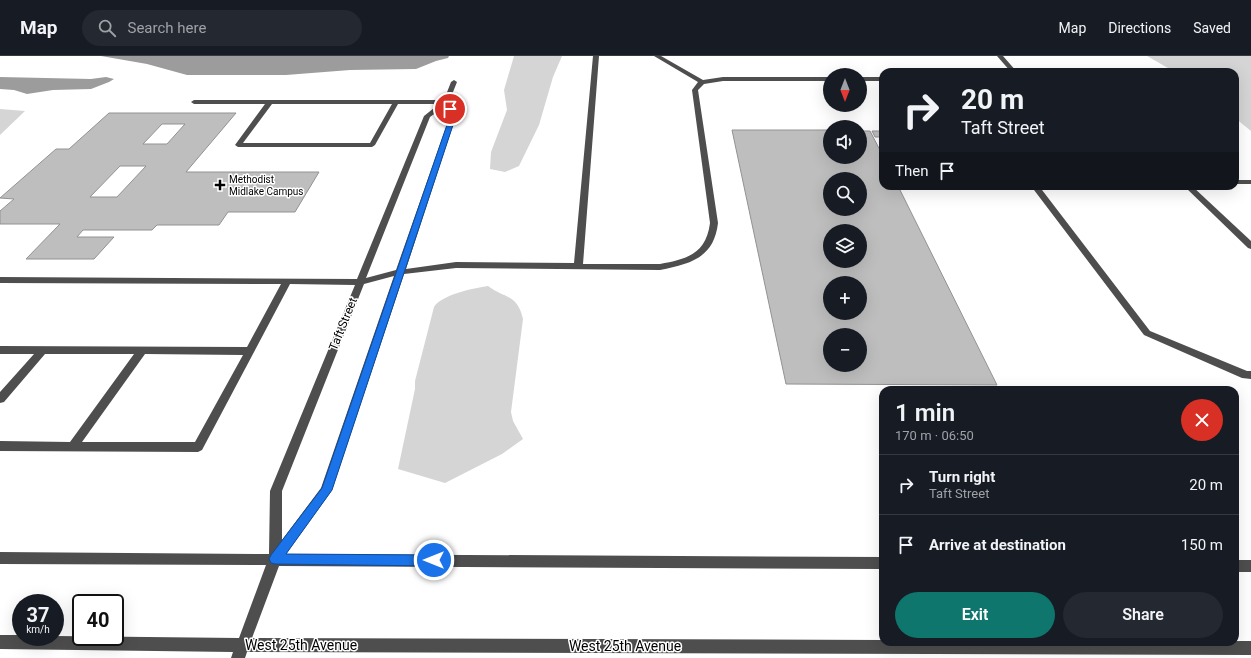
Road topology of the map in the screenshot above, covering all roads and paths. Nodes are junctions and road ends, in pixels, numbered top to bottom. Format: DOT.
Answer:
graph roads {
  1 [pos="596,56"];
  2 [pos="657,56"];
  3 [pos="1000,56"];
  4 [pos="1010,68"];
  5 [pos="823,79"];
  6 [pos="867,79"];
  7 [pos="879,79"];
  8 [pos="454,82"];
  9 [pos="702,82"];
  10 [pos="194,102"];
  11 [pos="270,102"];
  12 [pos="396,102"];
  13 [pos="446,102"];
  14 [pos="1239,182"];
  15 [pos="1251,182"];
  16 [pos="1038,190"];
  17 [pos="1192,190"];
  18 [pos="1251,246"];
  19 [pos="578,266"];
  20 [pos="400,272"];
  21 [pos="0,280"];
  22 [pos="287,282"];
  23 [pos="360,282"];
  24 [pos="0,350"];
  25 [pos="43,350"];
  26 [pos="142,350"];
  27 [pos="250,351"];
  28 [pos="1251,375"];
  29 [pos="0,399"];
  30 [pos="0,446"];
  31 [pos="73,446"];
  32 [pos="0,558"];
  33 [pos="275,559"];
  34 [pos="879,563"];
  35 [pos="1239,566"];
  36 [pos="1251,566"];
  37 [pos="0,642"];
  38 [pos="1251,648"];
  39 [pos="240,652"];
  1 -- 19 [label="street"];
  2 -- 9 [label="street"];
  3 -- 4 [label="street"];
  5 -- 9 [label="street"];
  6 -- 7 [label="street"];
  8 -- 13 [label="street"];
  9 -- 19 [label="street"];
  10 -- 11 [label="street"];
  11 -- 12 [label="street"];
  11 -- 12 [label="street"];
  12 -- 13 [label="street"];
  13 -- 20 [label="street, Taft Street"];
  13 -- 23 [label="street, Taft Street"];
  14 -- 15 [label="street"];
  16 -- 28 [label="street"];
  17 -- 18 [label="street"];
  19 -- 20 [label="street"];
  20 -- 23 [label="street"];
  20 -- 33 [label="street, Taft Street"];
  21 -- 22 [label="street"];
  22 -- 23 [label="street"];
  22 -- 27 [label="street"];
  23 -- 33 [label="street, Taft Street"];
  24 -- 25 [label="street"];
  25 -- 26 [label="street"];
  25 -- 29 [label="street"];
  26 -- 27 [label="street"];
  26 -- 31 [label="street"];
  27 -- 31 [label="street"];
  30 -- 31 [label="street"];
  32 -- 33 [label="street"];
  33 -- 34 [label="street"];
  33 -- 39 [label="street, Taft Street"];
  35 -- 36 [label="street"];
  37 -- 39 [label="street, West 25th Avenue"];
  38 -- 39 [label="street, West 25th Avenue"];
}
